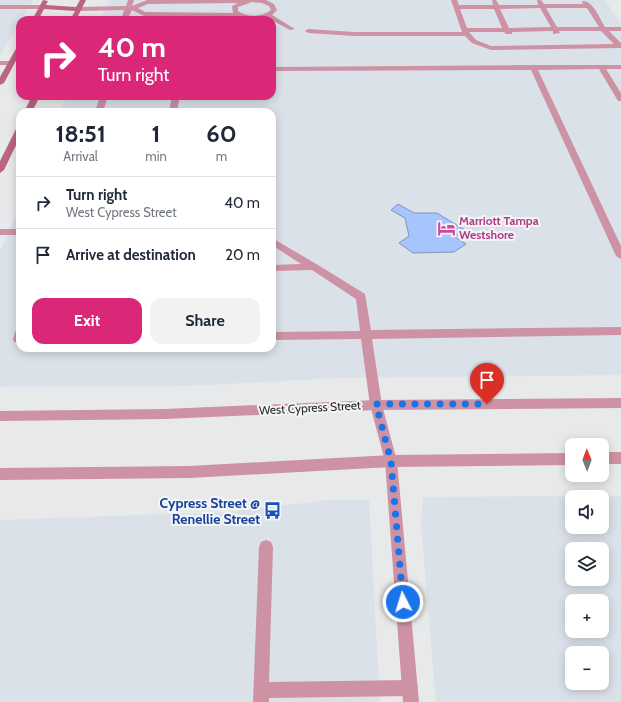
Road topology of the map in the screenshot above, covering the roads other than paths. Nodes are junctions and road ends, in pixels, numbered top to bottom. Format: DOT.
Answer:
graph roads {
  1 [pos="7,0"];
  2 [pos="46,0"];
  3 [pos="83,0"];
  4 [pos="131,0"];
  5 [pos="454,0"];
  6 [pos="493,0"];
  7 [pos="539,0"];
  8 [pos="582,0"];
  9 [pos="185,1"];
  10 [pos="245,1"];
  11 [pos="589,6"];
  12 [pos="42,7"];
  13 [pos="457,7"];
  14 [pos="1,8"];
  15 [pos="130,8"];
  16 [pos="79,9"];
  17 [pos="238,15"];
  18 [pos="267,15"];
  19 [pos="37,16"];
  20 [pos="75,16"];
  21 [pos="126,16"];
  22 [pos="169,16"];
  23 [pos="181,16"];
  24 [pos="210,16"];
  25 [pos="244,16"];
  26 [pos="263,16"];
  27 [pos="276,20"];
  28 [pos="292,29"];
  29 [pos="604,30"];
  30 [pos="621,30"];
  31 [pos="308,31"];
  32 [pos="466,32"];
  33 [pos="620,46"];
  34 [pos="16,54"];
  35 [pos="0,63"];
  36 [pos="11,63"];
  37 [pos="533,67"];
  38 [pos="601,67"];
  39 [pos="621,67"];
  40 [pos="276,69"];
  41 [pos="0,83"];
  42 [pos="621,99"];
  43 [pos="16,137"];
  44 [pos="0,170"];
  45 [pos="0,232"];
  46 [pos="16,232"];
  47 [pos="276,243"];
  48 [pos="621,256"];
  49 [pos="315,267"];
  50 [pos="276,268"];
  51 [pos="621,331"];
  52 [pos="366,334"];
  53 [pos="276,336"];
  54 [pos="621,403"];
  55 [pos="376,404"];
  56 [pos="0,416"];
  57 [pos="609,458"];
  58 [pos="621,458"];
  59 [pos="565,459"];
  60 [pos="391,461"];
  61 [pos="0,474"];
  62 [pos="266,547"];
  63 [pos="411,695"];
  64 [pos="261,696"];
  1 -- 14 [label="street"];
  2 -- 12 [label="main road"];
  3 -- 16 [label="main road"];
  4 -- 15 [label="street"];
  5 -- 13 [label="street"];
  6 -- 7 [label="street"];
  8 -- 11 [label="street"];
  9 -- 10 [label="street"];
  9 -- 15 [label="street"];
  9 -- 23 [label="street"];
  10 -- 17 [label="street"];
  10 -- 18 [label="street"];
  11 -- 13 [label="street"];
  11 -- 29 [label="street"];
  12 -- 14 [label="street"];
  12 -- 16 [label="main road"];
  12 -- 19 [label="main road"];
  13 -- 32 [label="street"];
  15 -- 16 [label="street"];
  15 -- 21 [label="street"];
  15 -- 22 [label="street"];
  16 -- 20 [label="main road"];
  17 -- 24 [label="street"];
  17 -- 25 [label="street"];
  18 -- 26 [label="street"];
  27 -- 28 [label="street"];
  29 -- 30 [label="street"];
  29 -- 32 [label="street"];
  29 -- 33 [label="street"];
  31 -- 32 [label="street"];
  32 -- 33 [label="street"];
  34 -- 36 [label="main road"];
  35 -- 36 [label="street"];
  36 -- 41 [label="main road"];
  37 -- 38 [label="street"];
  37 -- 40 [label="street"];
  37 -- 48 [label="street"];
  38 -- 39 [label="street"];
  38 -- 42 [label="street"];
  43 -- 44 [label="main road"];
  45 -- 46 [label="street"];
  47 -- 49 [label="street"];
  49 -- 50 [label="street"];
  49 -- 52 [label="street"];
  51 -- 52 [label="street"];
  52 -- 53 [label="street"];
  52 -- 55 [label="street"];
  54 -- 55 [label="street, West Cypress Street"];
  55 -- 56 [label="street, West Cypress Street"];
  55 -- 60 [label="street"];
  57 -- 58 [label="street"];
  59 -- 60 [label="street"];
  60 -- 61 [label="street"];
  60 -- 63 [label="street"];
  62 -- 64 [label="street"];
  63 -- 64 [label="street"];
}
